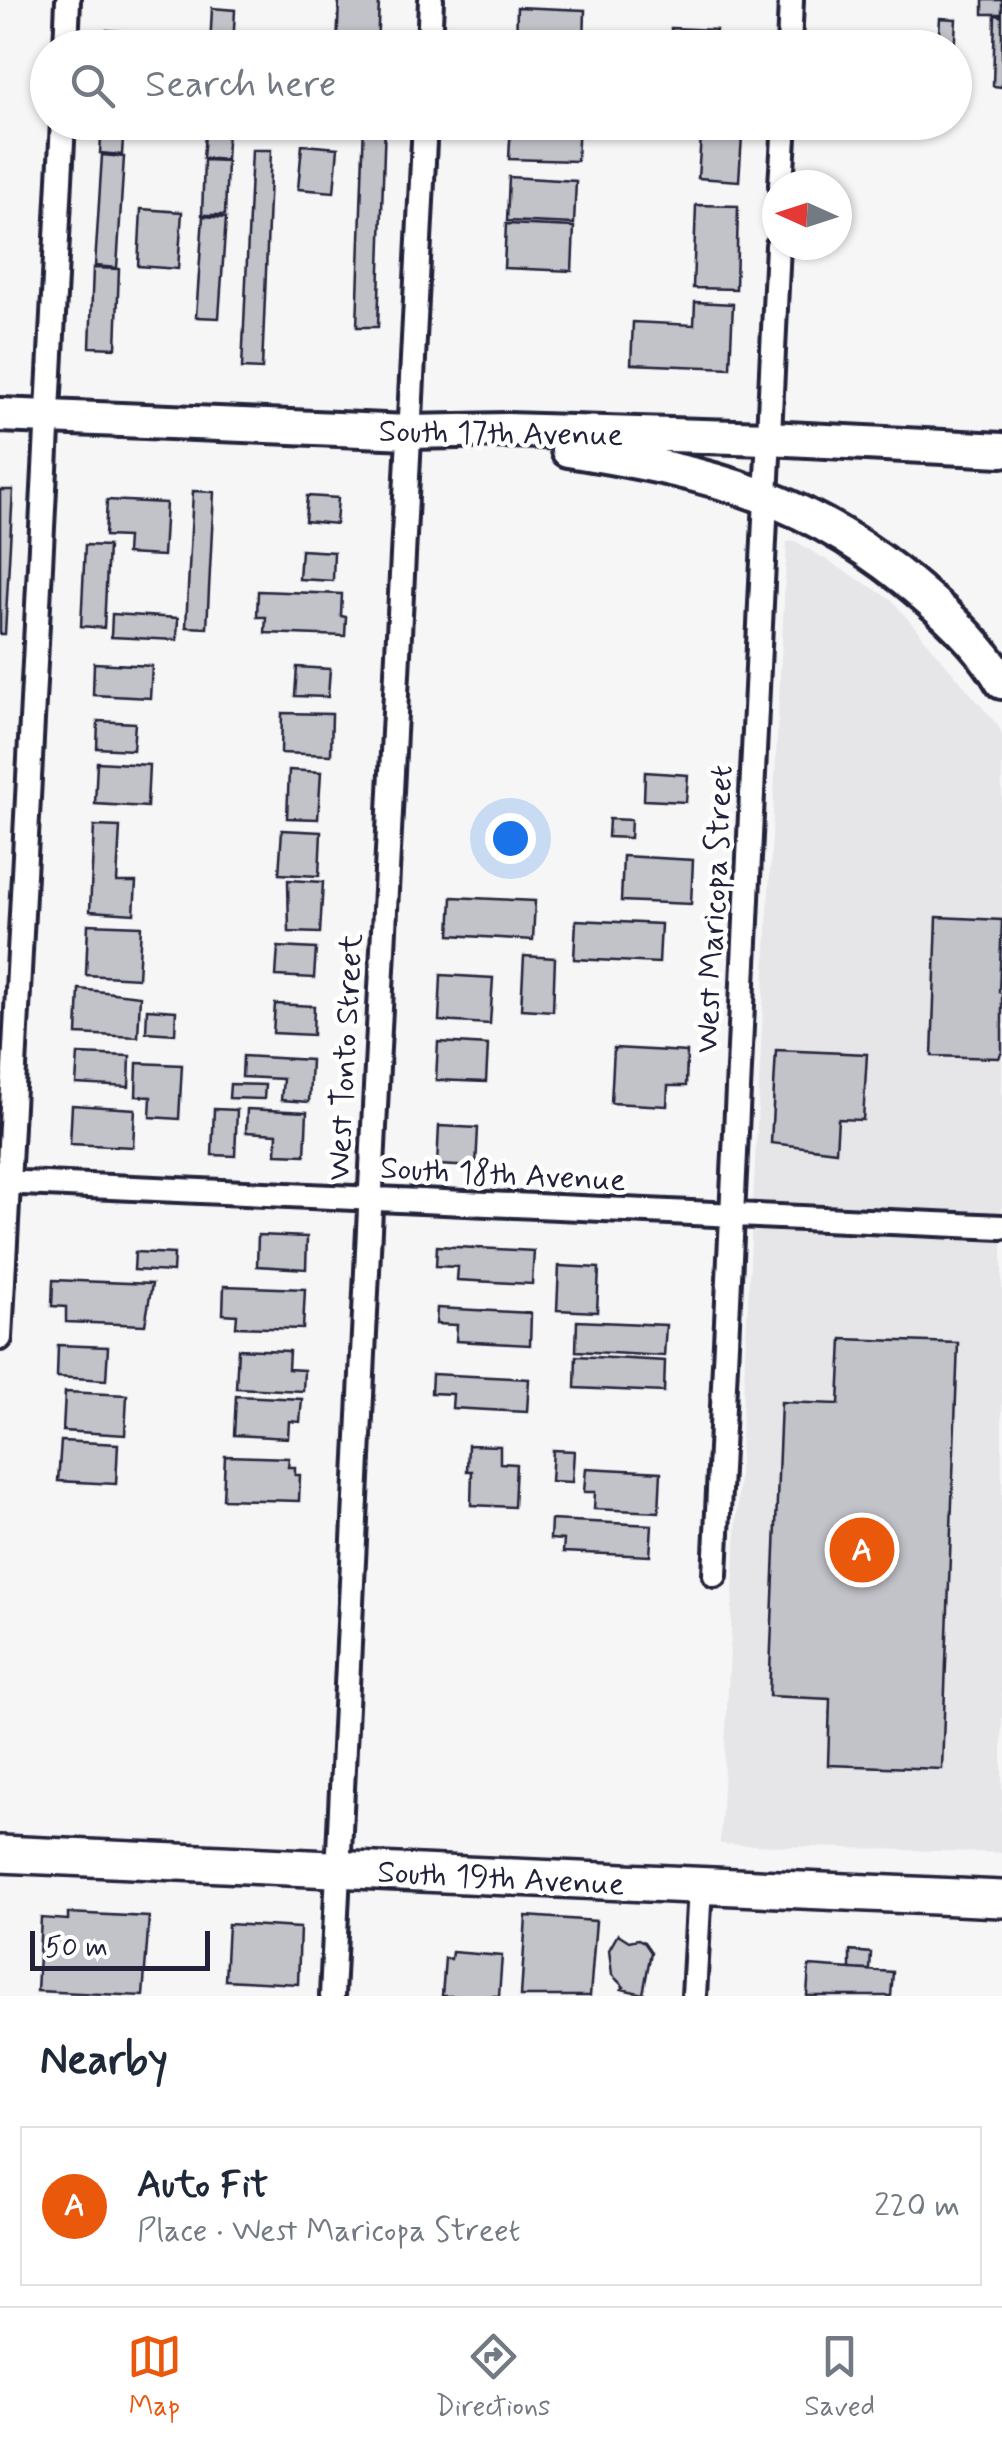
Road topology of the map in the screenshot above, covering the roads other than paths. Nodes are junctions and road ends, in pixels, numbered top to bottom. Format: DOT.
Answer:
graph roads {
  1 [pos="68,0"];
  2 [pos="431,0"];
  3 [pos="791,0"];
  4 [pos="67,30"];
  5 [pos="429,30"];
  6 [pos="789,30"];
  7 [pos="61,140"];
  8 [pos="424,140"];
  9 [pos="783,140"];
  10 [pos="782,170"];
  11 [pos="777,260"];
  12 [pos="0,414"];
  13 [pos="50,417"];
  14 [pos="409,432"];
  15 [pos="768,438"];
  16 [pos="1002,450"];
  17 [pos="765,495"];
  18 [pos="1002,682"];
  19 [pos="4,1183"];
  20 [pos="368,1199"];
  21 [pos="732,1217"];
  22 [pos="1002,1228"];
  23 [pos="0,1338"];
  24 [pos="715,1576"];
  25 [pos="0,1854"];
  26 [pos="338,1869"];
  27 [pos="700,1887"];
  28 [pos="1002,1899"];
  29 [pos="332,1996"];
  30 [pos="694,1996"];
  1 -- 4 [label="street"];
  2 -- 5 [label="street"];
  3 -- 6 [label="street"];
  7 -- 13 [label="street"];
  8 -- 14 [label="street, West Tonto Street"];
  9 -- 10 [label="street"];
  11 -- 15 [label="street, West Maricopa Street"];
  12 -- 13 [label="main road, South 17th Avenue"];
  13 -- 14 [label="main road, South 17th Avenue"];
  13 -- 19 [label="street"];
  14 -- 15 [label="main road, South 17th Avenue"];
  14 -- 17 [label="main road"];
  14 -- 20 [label="street, West Tonto Street"];
  15 -- 16 [label="main road, South 17th Avenue"];
  15 -- 17 [label="street, West Maricopa Street"];
  17 -- 18 [label="main road"];
  17 -- 21 [label="street, West Maricopa Street"];
  19 -- 20 [label="street, South 18th Avenue"];
  19 -- 23 [label="street"];
  20 -- 21 [label="street, South 18th Avenue"];
  20 -- 26 [label="street, West Tonto Street"];
  21 -- 22 [label="street, South 18th Avenue"];
  21 -- 24 [label="street, West Maricopa Street"];
  25 -- 26 [label="main road, South 19th Avenue"];
  26 -- 27 [label="main road, South 19th Avenue"];
  26 -- 29 [label="street, West Tonto Street"];
  27 -- 28 [label="main road, South 19th Avenue"];
  27 -- 30 [label="street"];
}
